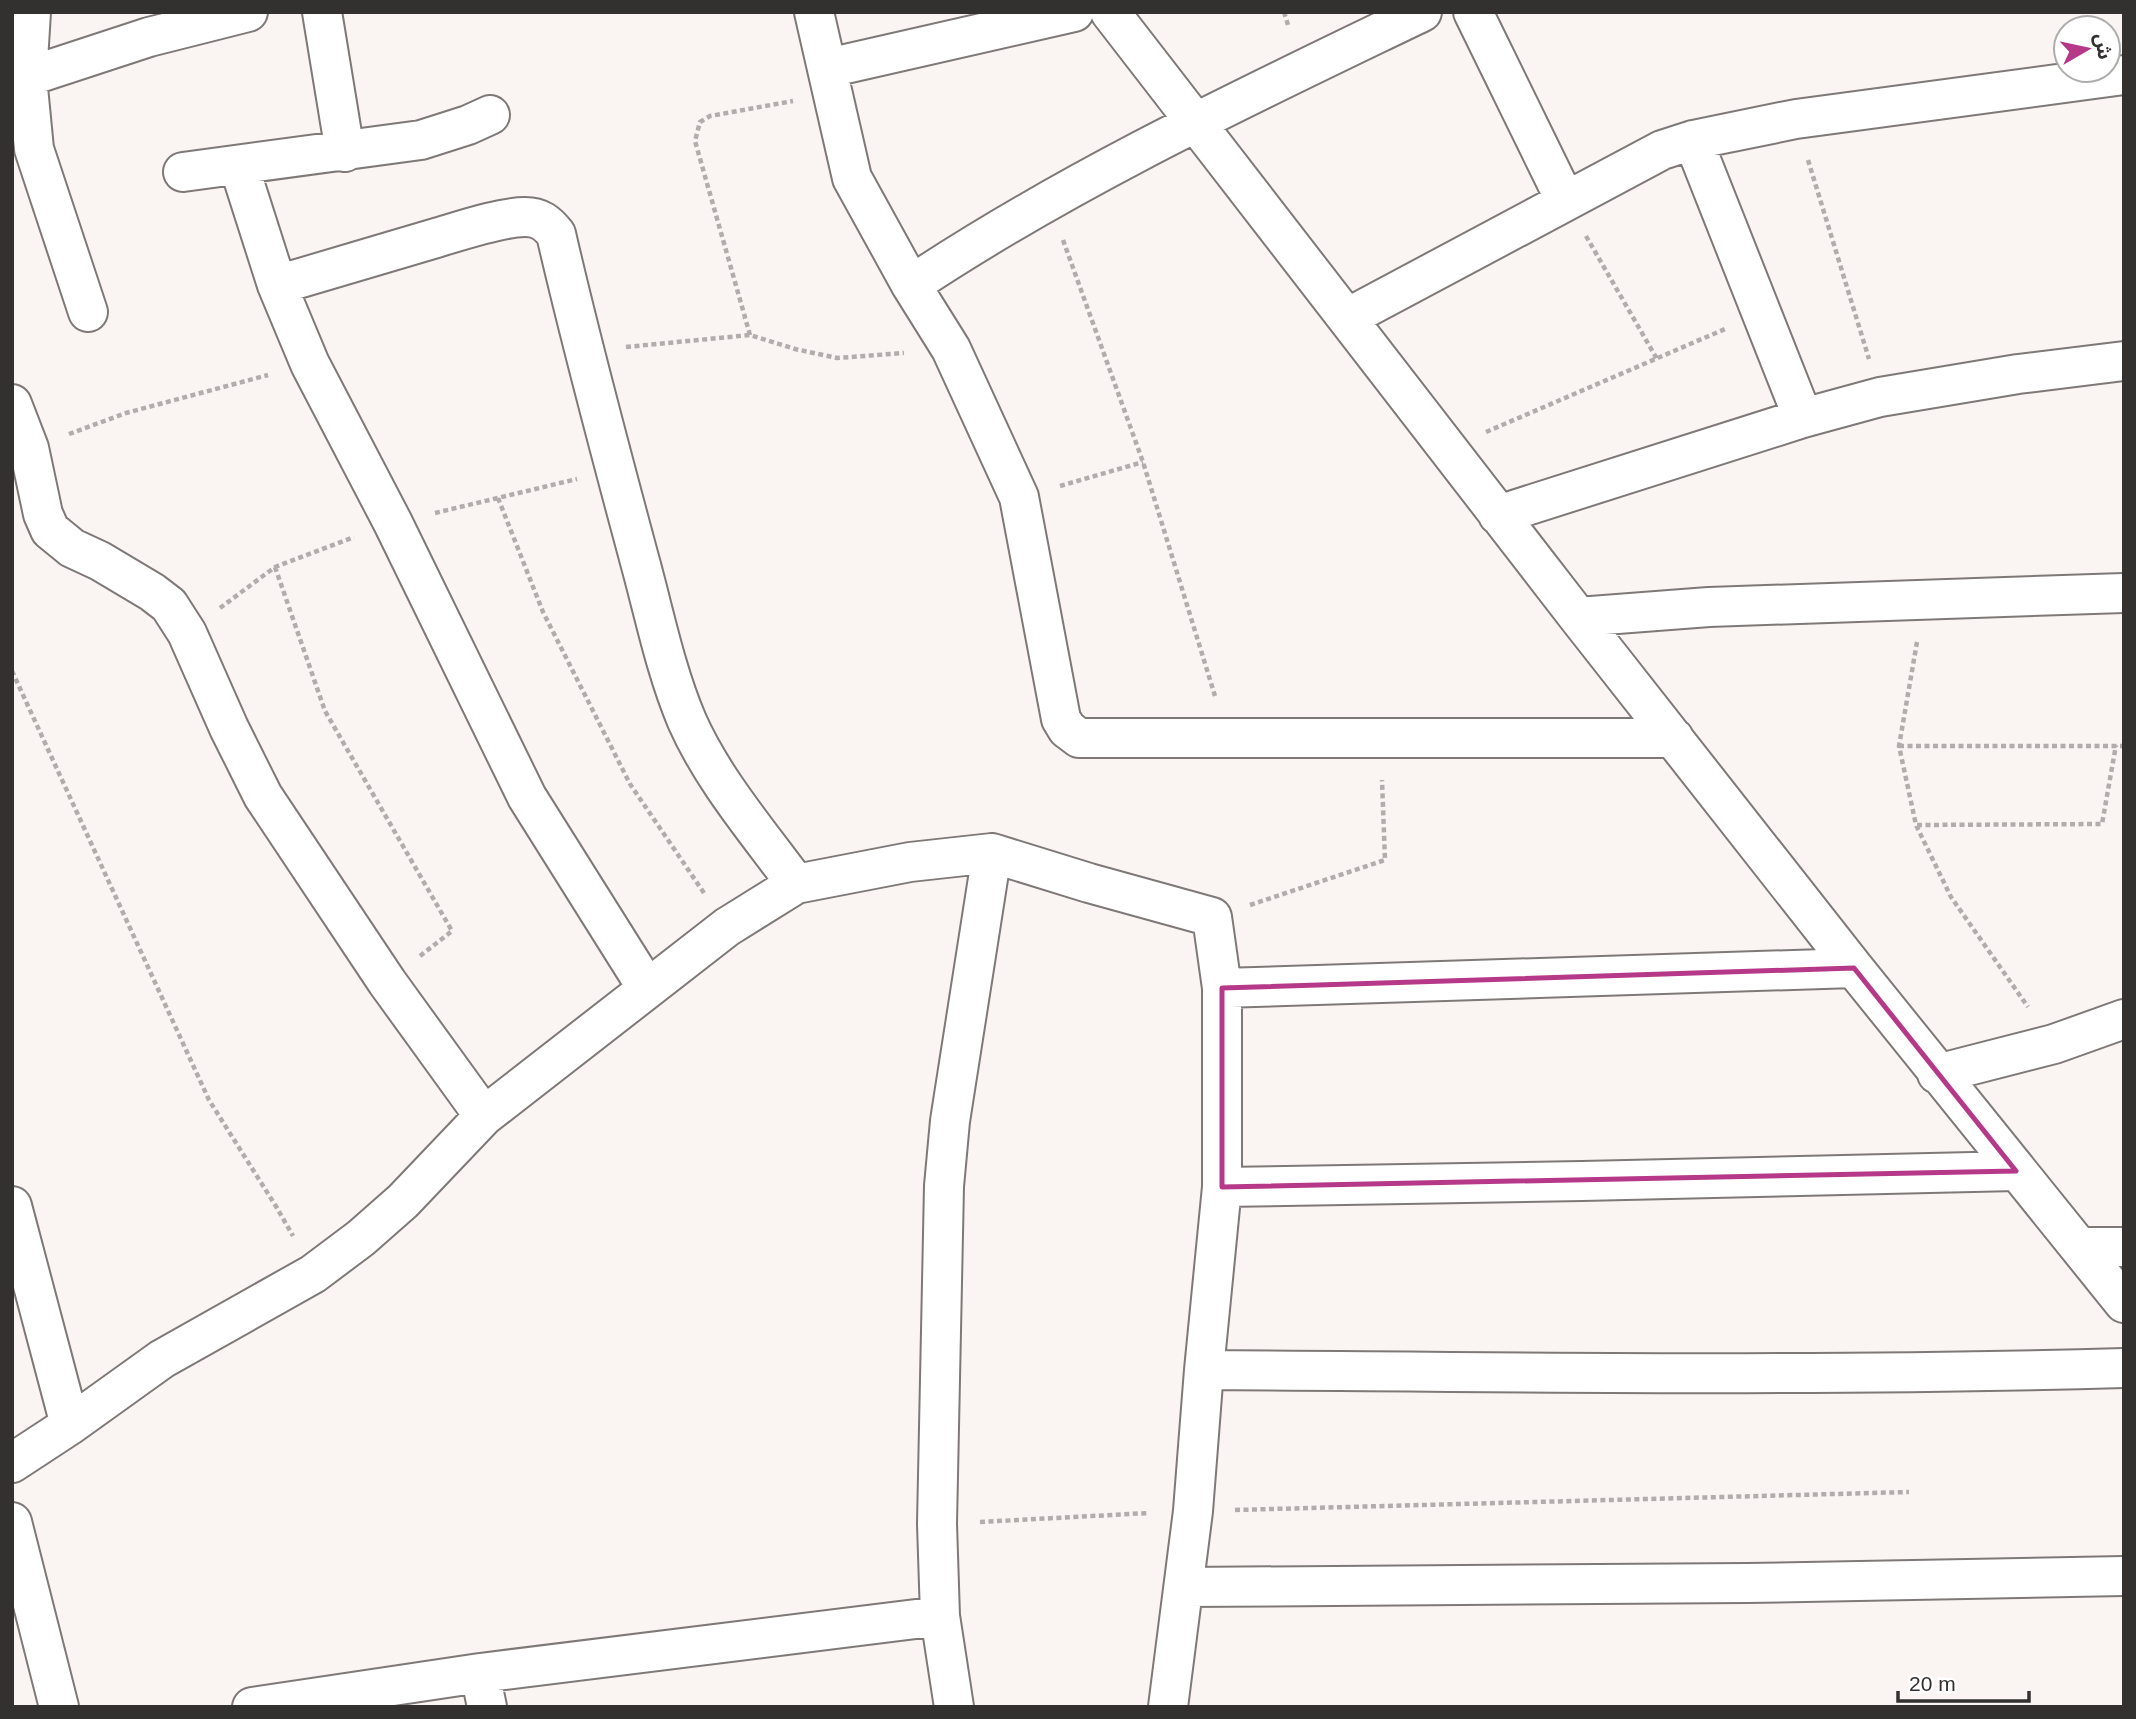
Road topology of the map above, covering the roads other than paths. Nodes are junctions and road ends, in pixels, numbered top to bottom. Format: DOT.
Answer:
graph roads {
  1 [pos="31,12"];
  2 [pos="248,12"];
  3 [pos="322,12"];
  4 [pos="814,12"];
  5 [pos="1074,12"];
  6 [pos="1110,12"];
  7 [pos="1422,12"];
  8 [pos="1473,12"];
  9 [pos="2124,75"];
  10 [pos="27,76"];
  11 [pos="831,81"];
  12 [pos="490,115"];
  13 [pos="1196,123"];
  14 [pos="1693,140"];
  15 [pos="23,150"];
  16 [pos="345,152"];
  17 [pos="239,166"];
  18 [pos="183,172"];
  19 [pos="1565,200"];
  20 [pos="276,285"];
  21 [pos="911,285"];
  22 [pos="88,312"];
  23 [pos="1347,318"];
  24 [pos="2124,361"];
  25 [pos="12,404"];
  26 [pos="1802,418"];
  27 [pos="1498,514"];
  28 [pos="2124,593"];
  29 [pos="1578,617"];
  30 [pos="1674,738"];
  31 [pos="992,853"];
  32 [pos="796,884"];
  33 [pos="1854,968"];
  34 [pos="647,988"];
  35 [pos="1222,988"];
  36 [pos="2124,1019"];
  37 [pos="1937,1074"];
  38 [pos="484,1116"];
  39 [pos="2016,1171"];
  40 [pos="1222,1187"];
  41 [pos="12,1206"];
  42 [pos="2079,1247"];
  43 [pos="2124,1247"];
  44 [pos="2124,1303"];
  45 [pos="2124,1368"];
  46 [pos="1204,1370"];
  47 [pos="70,1425"];
  48 [pos="12,1463"];
  49 [pos="12,1522"];
  50 [pos="2124,1576"];
  51 [pos="1184,1587"];
  52 [pos="940,1616"];
  53 [pos="484,1690"];
  54 [pos="267,1706"];
  55 [pos="59,1707"];
  56 [pos="954,1707"];
  57 [pos="1168,1707"];
  1 -- 10 [label="street"];
  2 -- 10 [label="street"];
  3 -- 16 [label="street"];
  4 -- 11 [label="street"];
  5 -- 11 [label="street"];
  6 -- 13 [label="street"];
  7 -- 13 [label="street"];
  8 -- 19 [label="street"];
  9 -- 14 [label="street"];
  10 -- 15 [label="street"];
  11 -- 21 [label="street"];
  12 -- 16 [label="street"];
  13 -- 21 [label="street"];
  13 -- 23 [label="street"];
  14 -- 19 [label="street"];
  14 -- 26 [label="street"];
  15 -- 22 [label="street"];
  16 -- 17 [label="street"];
  17 -- 18 [label="street"];
  17 -- 20 [label="street"];
  19 -- 23 [label="street"];
  20 -- 32 [label="street"];
  20 -- 34 [label="street"];
  21 -- 30 [label="street"];
  23 -- 27 [label="street"];
  24 -- 26 [label="street"];
  25 -- 38 [label="street"];
  26 -- 27 [label="street"];
  27 -- 29 [label="street"];
  28 -- 29 [label="street"];
  29 -- 30 [label="street"];
  30 -- 33 [label="street"];
  31 -- 32 [label="street"];
  31 -- 35 [label="street"];
  31 -- 52 [label="street"];
  32 -- 34 [label="street"];
  33 -- 35 [label="street"];
  33 -- 37 [label="street"];
  34 -- 38 [label="street"];
  35 -- 40 [label="street"];
  36 -- 37 [label="street"];
  37 -- 39 [label="street"];
  38 -- 47 [label="street"];
  39 -- 40 [label="street"];
  39 -- 42 [label="street"];
  40 -- 46 [label="street"];
  41 -- 47 [label="street"];
  42 -- 43 [label="street"];
  42 -- 44 [label="street"];
  45 -- 46 [label="street"];
  46 -- 51 [label="street"];
  47 -- 48 [label="street"];
  49 -- 55 [label="street"];
  50 -- 51 [label="street"];
  51 -- 57 [label="street"];
  52 -- 53 [label="street"];
  52 -- 56 [label="street"];
  53 -- 54 [label="street"];
}
